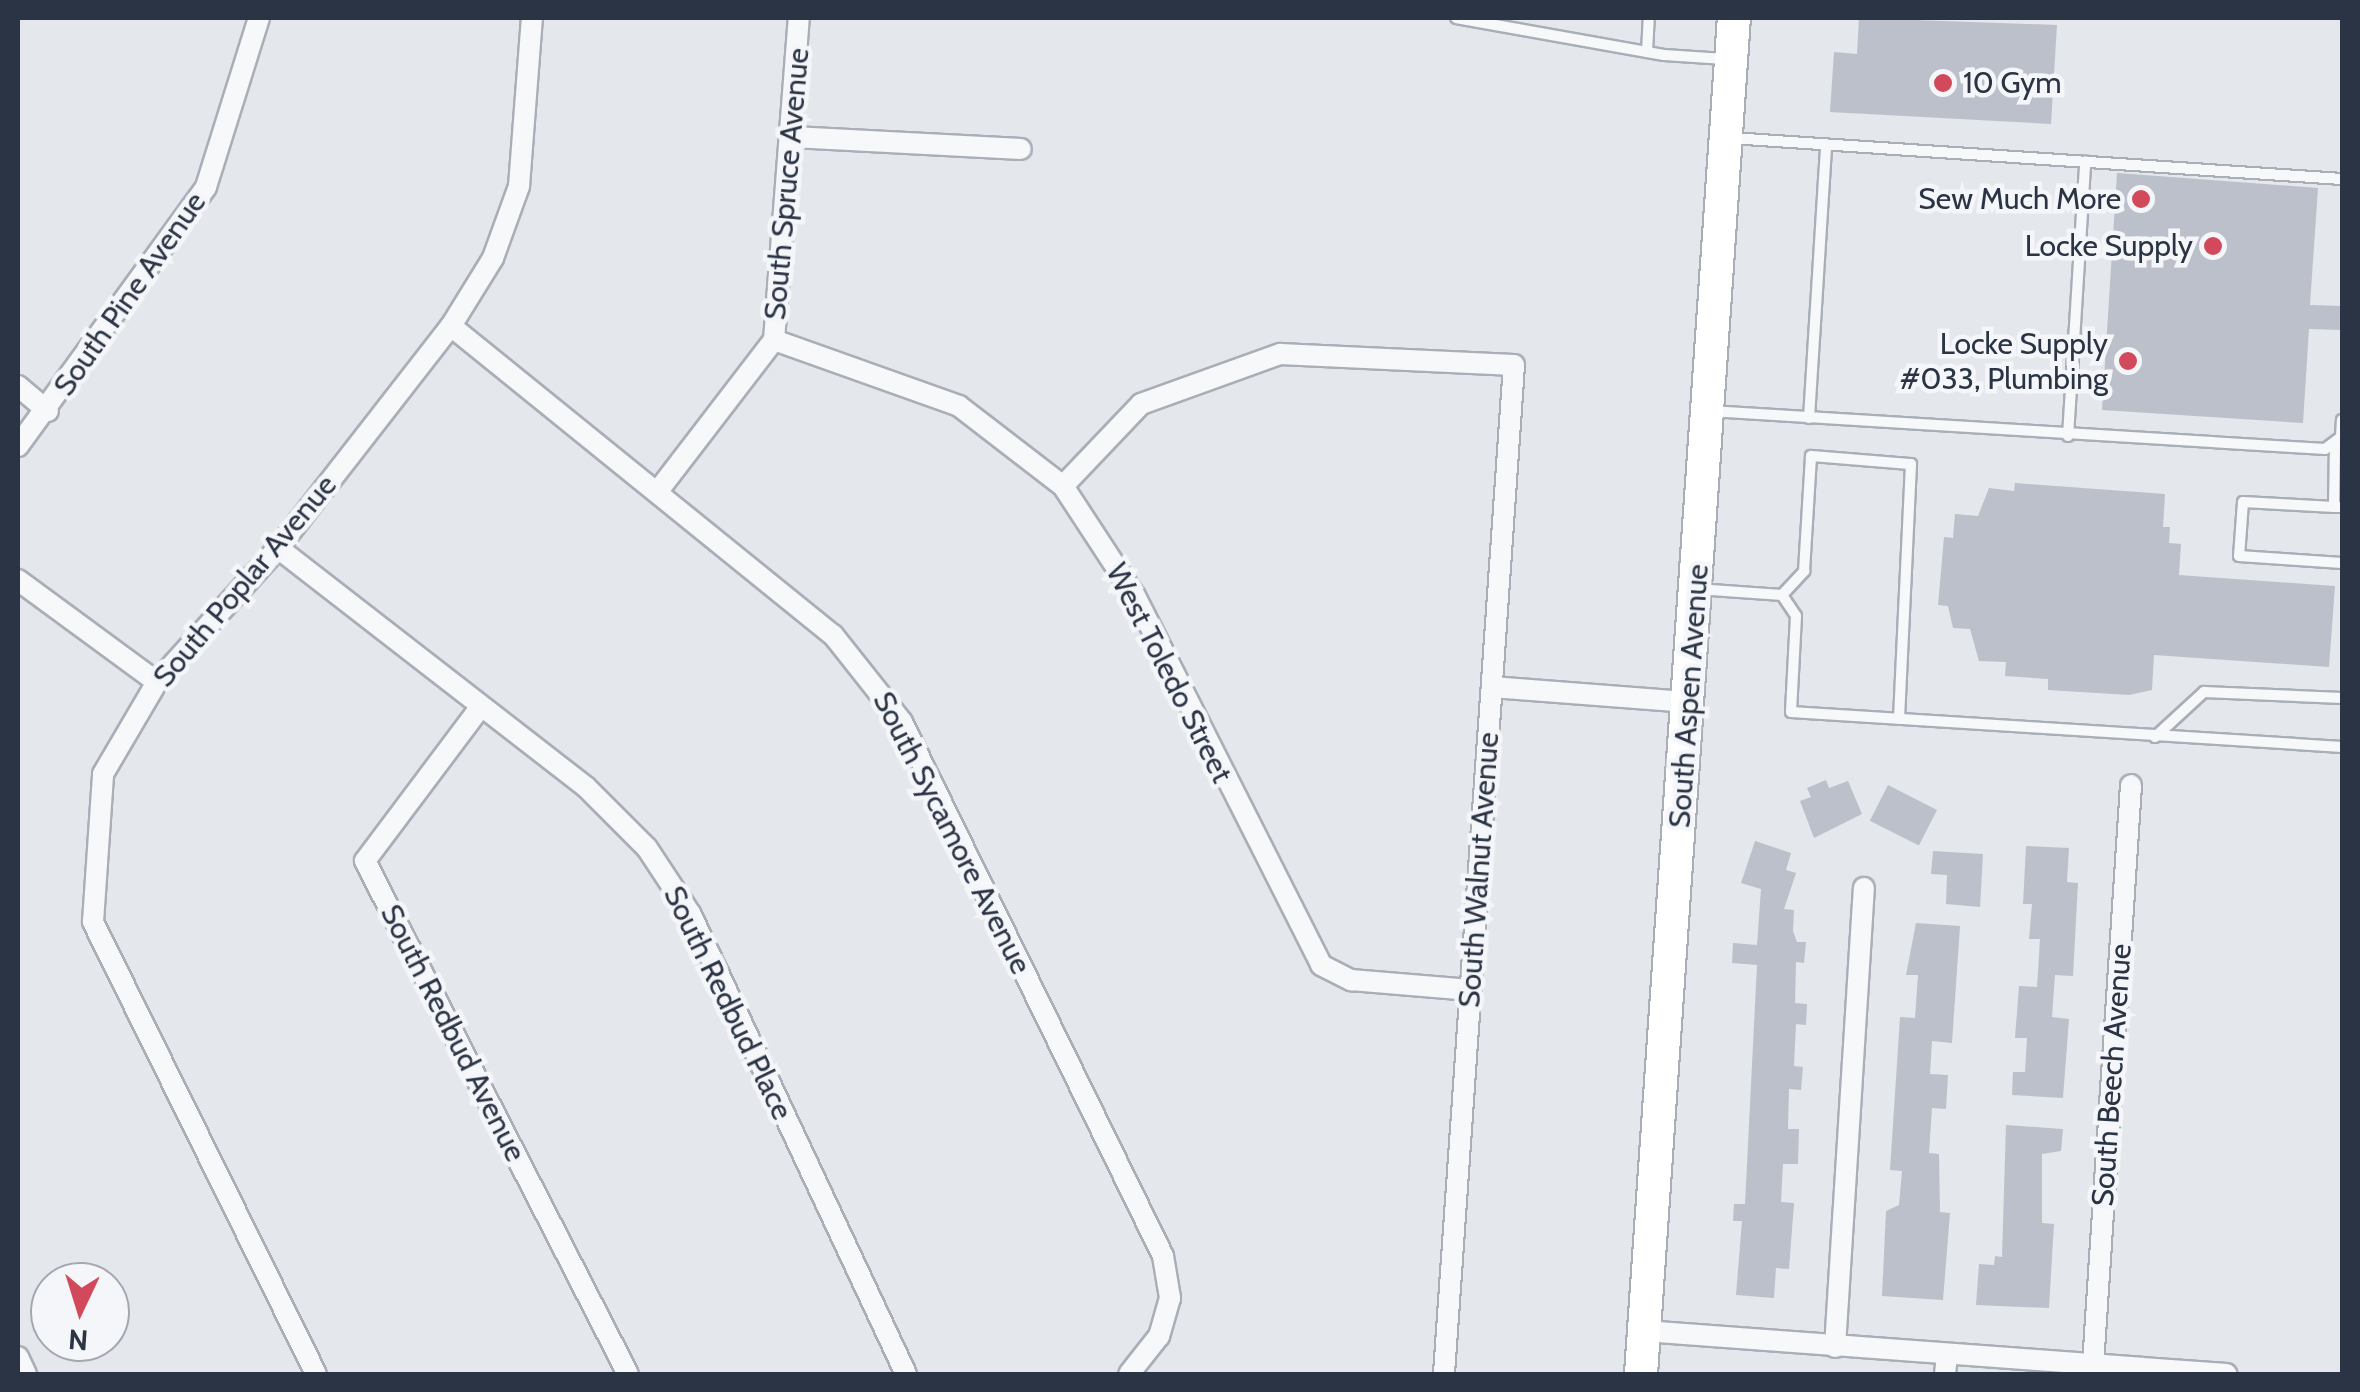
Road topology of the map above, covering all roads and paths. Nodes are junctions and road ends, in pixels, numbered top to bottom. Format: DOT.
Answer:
graph roads {
  1 [pos="259,18"];
  2 [pos="532,18"];
  3 [pos="800,18"];
  4 [pos="1456,18"];
  5 [pos="1649,18"];
  6 [pos="1734,18"];
  7 [pos="1647,52"];
  8 [pos="1731,60"];
  9 [pos="793,137"];
  10 [pos="1726,138"];
  11 [pos="1826,145"];
  12 [pos="1020,149"];
  13 [pos="2084,162"];
  14 [pos="2342,179"];
  15 [pos="451,326"];
  16 [pos="774,340"];
  17 [pos="18,386"];
  18 [pos="48,411"];
  19 [pos="1708,411"];
  20 [pos="1808,418"];
  21 [pos="2342,420"];
  22 [pos="2068,436"];
  23 [pos="2334,444"];
  24 [pos="18,446"];
  25 [pos="1063,486"];
  26 [pos="658,491"];
  27 [pos="2338,507"];
  28 [pos="278,548"];
  29 [pos="2342,562"];
  30 [pos="18,580"];
  31 [pos="1696,588"];
  32 [pos="1782,595"];
  33 [pos="157,682"];
  34 [pos="1492,687"];
  35 [pos="2342,698"];
  36 [pos="1688,702"];
  37 [pos="479,709"];
  38 [pos="1899,719"];
  39 [pos="2155,737"];
  40 [pos="2342,747"];
  41 [pos="2130,785"];
  42 [pos="1864,888"];
  43 [pos="1471,990"];
  44 [pos="1644,1332"];
  45 [pos="1835,1347"];
  46 [pos="18,1357"];
  47 [pos="1946,1364"];
  48 [pos="2093,1365"];
  49 [pos="26,1374"];
  50 [pos="316,1374"];
  51 [pos="628,1374"];
  52 [pos="906,1374"];
  53 [pos="1129,1374"];
  54 [pos="1444,1374"];
  55 [pos="1641,1374"];
  56 [pos="2226,1374"];
  1 -- 18 [label="street, South Pine Avenue"];
  2 -- 15 [label="street, South Poplar Avenue"];
  3 -- 9 [label="street, South Spruce Avenue"];
  4 -- 7 [label="lane"];
  5 -- 7 [label="lane"];
  6 -- 8 [label="main road, South Aspen Avenue"];
  7 -- 8 [label="lane"];
  8 -- 10 [label="main road, South Aspen Avenue"];
  9 -- 12 [label="street"];
  9 -- 16 [label="street, South Spruce Avenue"];
  10 -- 11 [label="lane"];
  10 -- 19 [label="main road, South Aspen Avenue"];
  11 -- 13 [label="lane"];
  11 -- 20 [label="lane"];
  13 -- 14 [label="lane"];
  13 -- 22 [label="lane"];
  15 -- 26 [label="street, South Sycamore Avenue"];
  15 -- 28 [label="street, South Poplar Avenue"];
  16 -- 25 [label="street, West Toledo Street"];
  16 -- 26 [label="street, South Spruce Avenue"];
  17 -- 18 [label="street"];
  18 -- 24 [label="street, South Pine Avenue"];
  19 -- 20 [label="lane"];
  19 -- 31 [label="main road, South Aspen Avenue"];
  20 -- 22 [label="lane"];
  21 -- 23 [label="lane"];
  22 -- 23 [label="lane"];
  23 -- 27 [label="lane"];
  25 -- 34 [label="street, South Walnut Avenue"];
  25 -- 43 [label="street, West Toledo Street"];
  26 -- 53 [label="street, South Sycamore Avenue"];
  27 -- 29 [label="lane"];
  28 -- 33 [label="street, South Poplar Avenue"];
  28 -- 37 [label="street, South Redbud Place"];
  30 -- 33 [label="street"];
  31 -- 32 [label="lane"];
  31 -- 36 [label="main road, South Aspen Avenue"];
  32 -- 38 [label="lane"];
  32 -- 38 [label="lane"];
  33 -- 50 [label="street, South Poplar Avenue"];
  34 -- 36 [label="street"];
  34 -- 43 [label="street, South Walnut Avenue"];
  35 -- 39 [label="lane"];
  36 -- 44 [label="main road, South Aspen Avenue"];
  37 -- 51 [label="street, South Redbud Avenue"];
  37 -- 52 [label="street, South Redbud Place"];
  38 -- 39 [label="lane"];
  39 -- 40 [label="lane"];
  41 -- 48 [label="street, South Beech Avenue"];
  42 -- 45 [label="street"];
  43 -- 54 [label="street, South Walnut Avenue"];
  44 -- 45 [label="street"];
  44 -- 55 [label="main road, South Aspen Avenue"];
  45 -- 47 [label="street"];
  46 -- 49 [label="street"];
  47 -- 48 [label="street"];
  48 -- 56 [label="street"];
}
